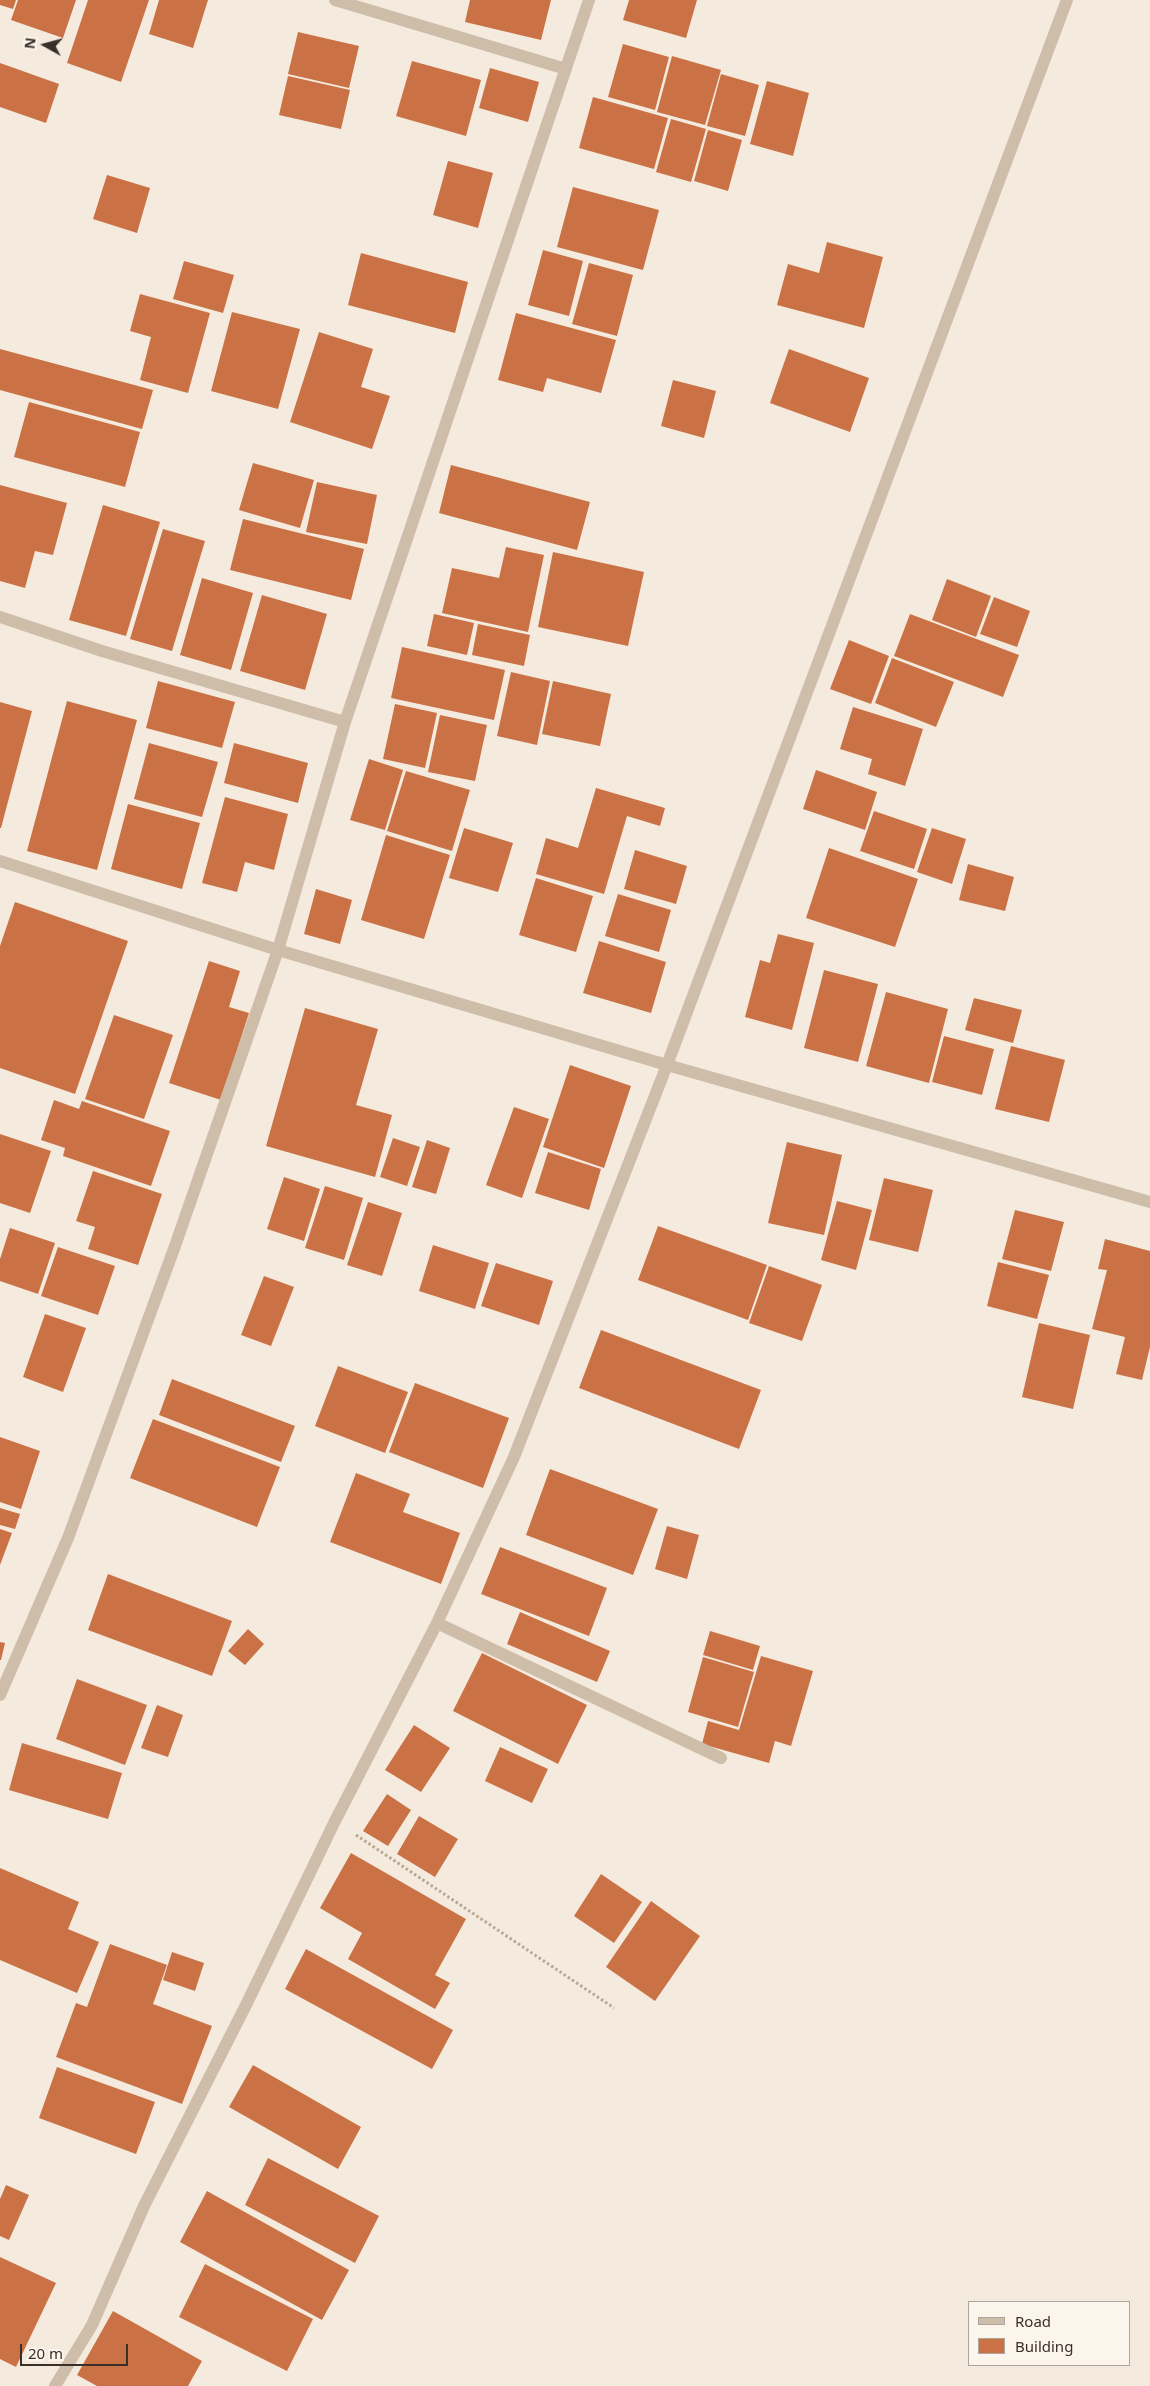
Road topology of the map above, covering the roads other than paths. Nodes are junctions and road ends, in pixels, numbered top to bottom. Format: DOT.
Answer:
graph roads {
  1 [pos="335,0"];
  2 [pos="589,0"];
  3 [pos="1067,0"];
  4 [pos="566,69"];
  5 [pos="0,617"];
  6 [pos="345,722"];
  7 [pos="0,862"];
  8 [pos="278,950"];
  9 [pos="667,1065"];
  10 [pos="1150,1202"];
  11 [pos="437,1623"];
  12 [pos="0,1695"];
  13 [pos="721,1758"];
  14 [pos="55,2386"];
  1 -- 4 [label="street"];
  2 -- 4 [label="street"];
  3 -- 9 [label="street"];
  4 -- 6 [label="street"];
  5 -- 6 [label="street"];
  6 -- 8 [label="street"];
  7 -- 8 [label="street"];
  8 -- 9 [label="street"];
  8 -- 12 [label="street"];
  9 -- 10 [label="street"];
  9 -- 11 [label="street"];
  11 -- 13 [label="street"];
  11 -- 14 [label="street"];
}
